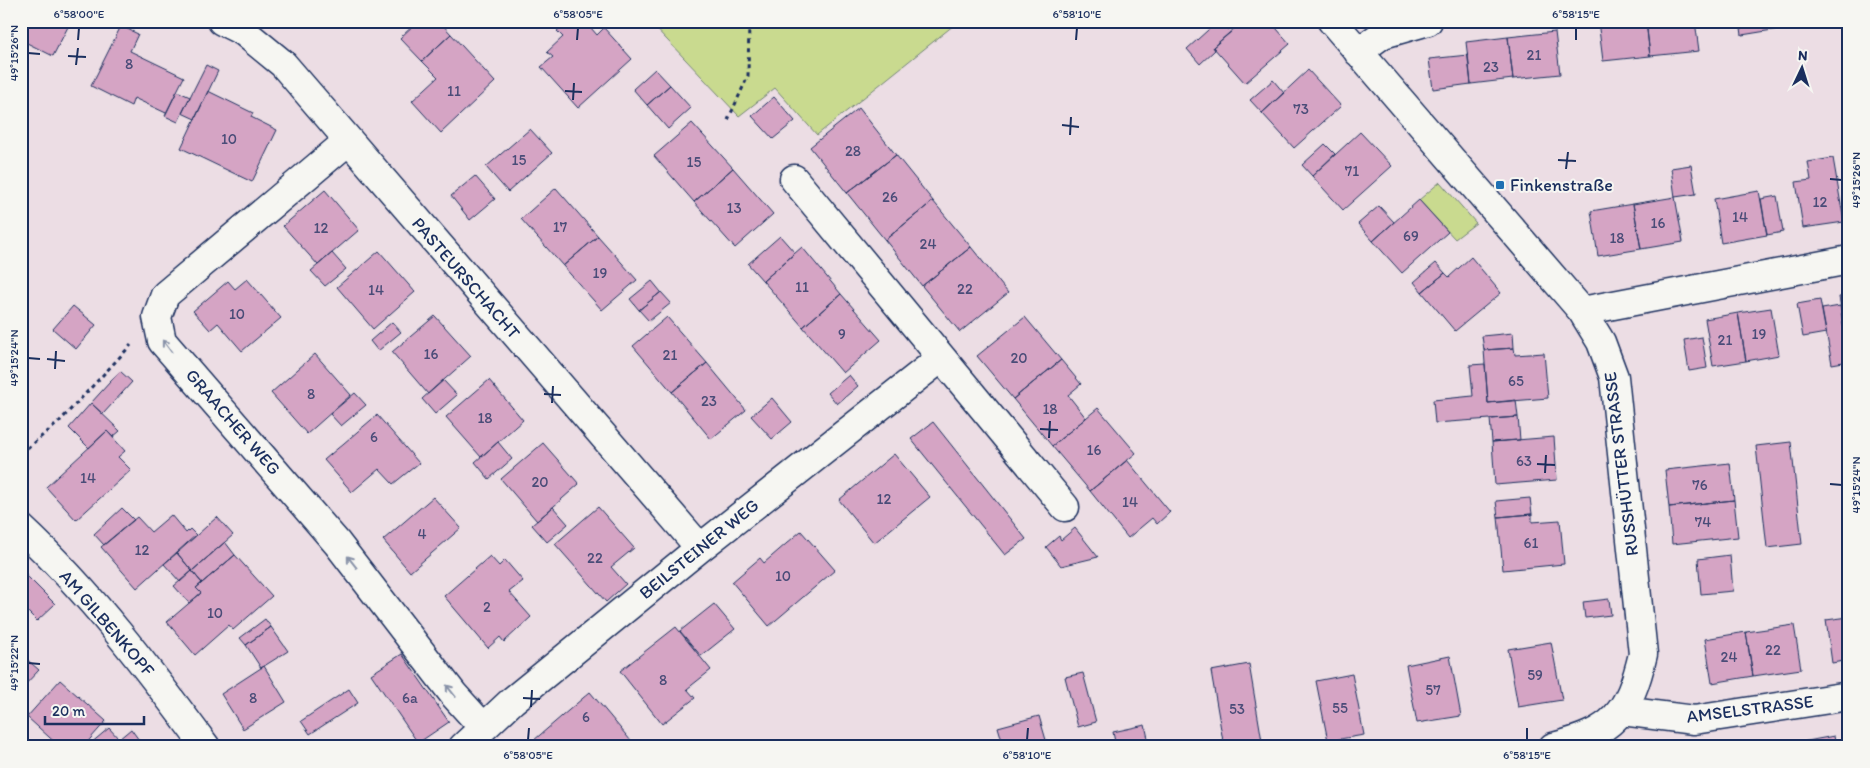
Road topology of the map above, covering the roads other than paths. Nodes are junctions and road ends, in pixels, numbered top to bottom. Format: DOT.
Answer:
graph roads {
  1 [pos="222,21"];
  2 [pos="1332,21"];
  3 [pos="1428,21"];
  4 [pos="1358,52"];
  5 [pos="348,141"];
  6 [pos="794,179"];
  7 [pos="1849,260"];
  8 [pos="1582,311"];
  9 [pos="941,358"];
  10 [pos="1065,507"];
  11 [pos="21,528"];
  12 [pos="700,548"];
  13 [pos="1849,696"];
  14 [pos="1622,712"];
  15 [pos="483,727"];
  16 [pos="206,747"];
  17 [pos="463,747"];
  18 [pos="1553,747"];
  1 -- 5 [label="street, PASTEURSCHACHT"];
  2 -- 4 [label="street, RUSSHÜTTER STRASSE"];
  3 -- 4 [label="street"];
  4 -- 8 [label="street, RUSSHÜTTER STRASSE"];
  5 -- 12 [label="street, PASTEURSCHACHT"];
  15 -- 5 [label="street, GRAACHER WEG, one-way"];
  6 -- 9 [label="street"];
  7 -- 8 [label="street"];
  8 -- 14 [label="street, RUSSHÜTTER STRASSE"];
  9 -- 10 [label="street"];
  9 -- 12 [label="street, BEILSTEINER WEG"];
  11 -- 16 [label="street, AM GILBENKOPF"];
  12 -- 15 [label="street, BEILSTEINER WEG"];
  13 -- 14 [label="street, AMSELSTRASSE"];
  14 -- 18 [label="street, RUSSHÜTTER STRASSE"];
  15 -- 17 [label="street, BEILSTEINER WEG"];
}
